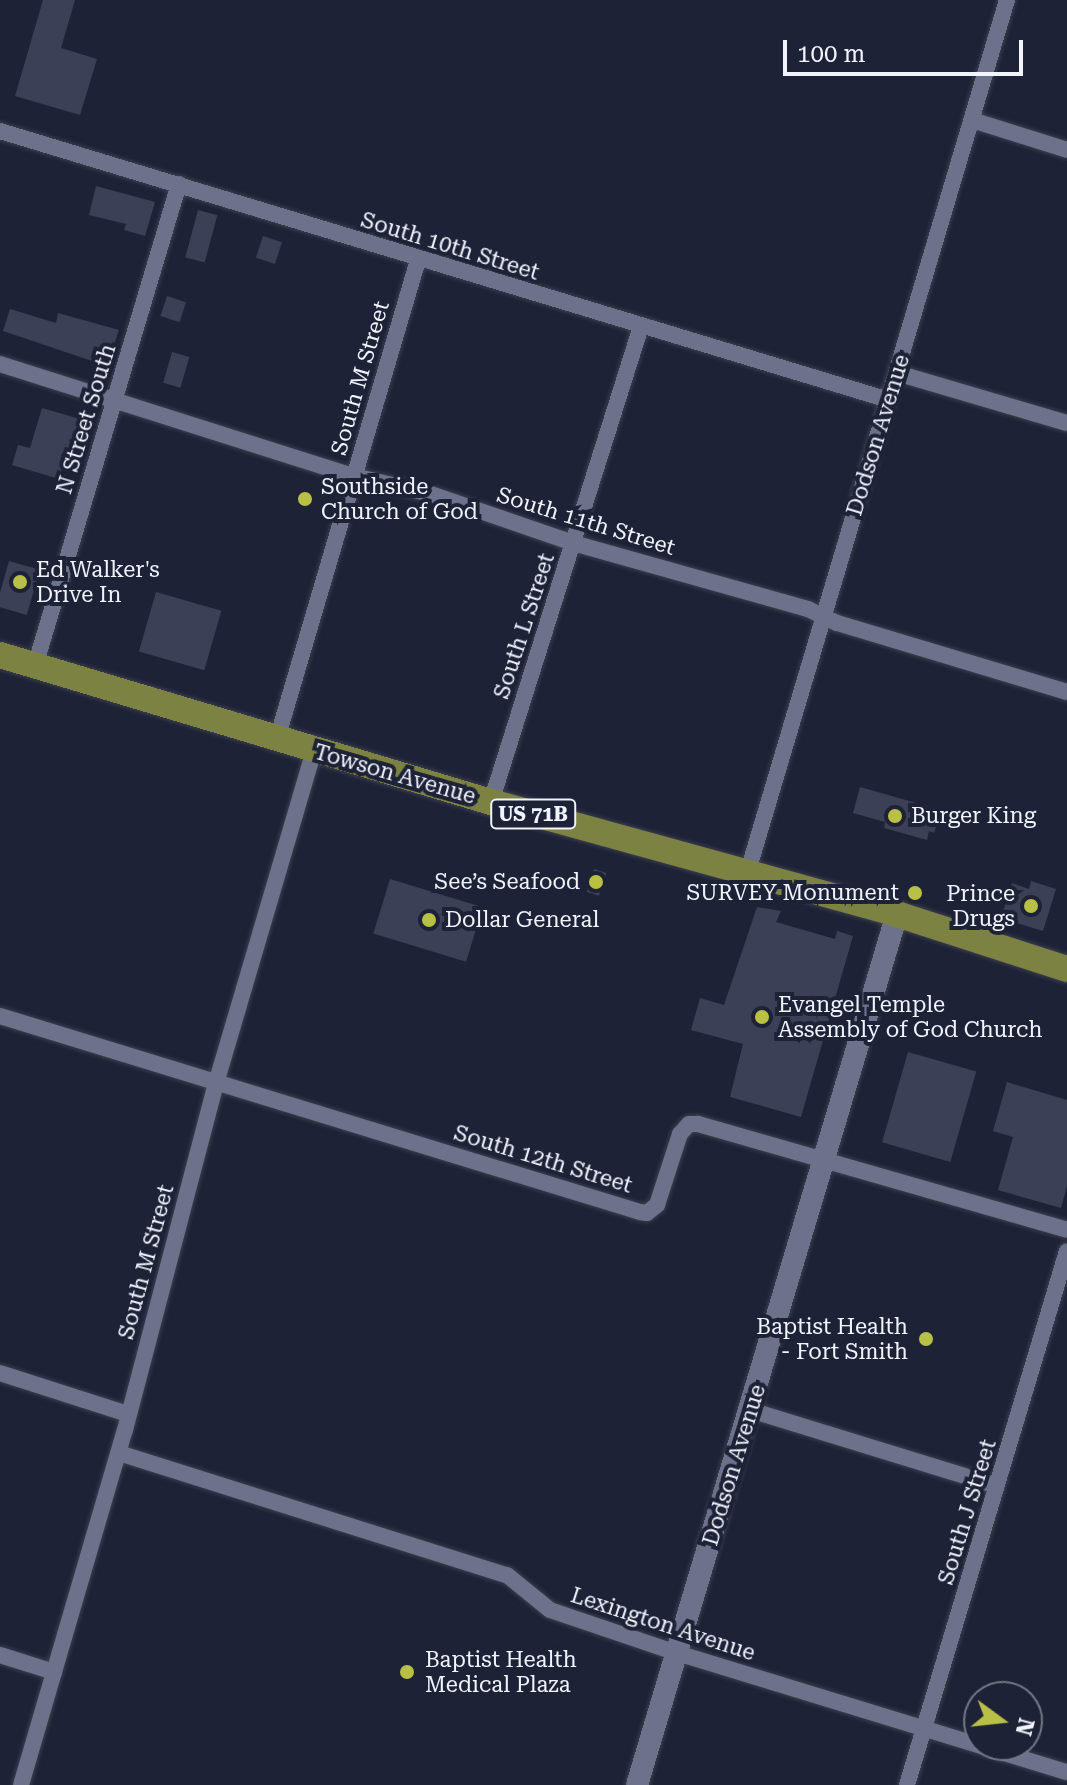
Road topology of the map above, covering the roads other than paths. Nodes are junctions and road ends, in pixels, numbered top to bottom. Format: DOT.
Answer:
graph roads {
  1 [pos="1007,0"];
  2 [pos="972,120"];
  3 [pos="0,131"];
  4 [pos="1067,150"];
  5 [pos="179,184"];
  6 [pos="418,260"];
  7 [pos="641,326"];
  8 [pos="0,364"];
  9 [pos="897,373"];
  10 [pos="115,398"];
  11 [pos="889,400"];
  12 [pos="1067,423"];
  13 [pos="354,476"];
  14 [pos="573,543"];
  15 [pos="823,616"];
  16 [pos="0,655"];
  17 [pos="35,666"];
  18 [pos="1067,692"];
  19 [pos="277,739"];
  20 [pos="314,751"];
  21 [pos="491,802"];
  22 [pos="748,871"];
  23 [pos="897,914"];
  24 [pos="1067,969"];
  25 [pos="0,1016"];
  26 [pos="217,1080"];
  27 [pos="826,1161"];
  28 [pos="1067,1230"];
  29 [pos="1067,1251"];
  30 [pos="0,1373"];
  31 [pos="750,1410"];
  32 [pos="128,1414"];
  33 [pos="119,1453"];
  34 [pos="997,1486"];
  35 [pos="677,1653"];
  36 [pos="0,1655"];
  37 [pos="54,1672"];
  38 [pos="924,1729"];
  39 [pos="1067,1772"];
  40 [pos="21,1785"];
  41 [pos="637,1785"];
  42 [pos="907,1785"];
  1 -- 2 [label="street, Dodson Avenue"];
  2 -- 4 [label="street"];
  2 -- 9 [label="street, Dodson Avenue"];
  3 -- 5 [label="street, South 10th Street"];
  5 -- 6 [label="street, South 10th Street"];
  5 -- 10 [label="street, N Street South"];
  6 -- 7 [label="street, South 10th Street"];
  6 -- 13 [label="street, South M Street"];
  7 -- 11 [label="street, South 10th Street"];
  7 -- 14 [label="street, South L Street"];
  8 -- 10 [label="street, South 11th Street"];
  9 -- 11 [label="street, Dodson Avenue"];
  9 -- 12 [label="street"];
  10 -- 13 [label="street, South 11th Street"];
  10 -- 17 [label="street, N Street South"];
  11 -- 15 [label="street, Dodson Avenue"];
  13 -- 14 [label="street, South 11th Street"];
  13 -- 19 [label="street, South M Street"];
  14 -- 15 [label="street, South 11th Street"];
  14 -- 21 [label="street, South L Street"];
  15 -- 18 [label="street, South 11th Street"];
  15 -- 22 [label="street, Dodson Avenue"];
  16 -- 17 [label="main road, Towson Avenue / US 71B"];
  17 -- 19 [label="main road, Towson Avenue / US 71B"];
  19 -- 20 [label="main road, Towson Avenue / US 71B"];
  20 -- 21 [label="main road, Towson Avenue / US 71B"];
  20 -- 26 [label="street, South M Street"];
  21 -- 22 [label="main road, Towson Avenue / US 71B"];
  22 -- 23 [label="main road, Towson Avenue / US 71B"];
  23 -- 24 [label="main road, Towson Avenue / US 71B"];
  23 -- 27 [label="street, Dodson Avenue"];
  25 -- 26 [label="street, South 12th Street"];
  26 -- 27 [label="street, South 12th Street"];
  26 -- 32 [label="street, South M Street"];
  27 -- 28 [label="street, South 12th Street"];
  27 -- 31 [label="street, Dodson Avenue"];
  29 -- 34 [label="street, South J Street"];
  30 -- 32 [label="street"];
  31 -- 34 [label="street"];
  31 -- 35 [label="street, Dodson Avenue"];
  32 -- 33 [label="street, South M Street"];
  33 -- 35 [label="street, Lexington Avenue"];
  33 -- 37 [label="street, South M Street"];
  34 -- 38 [label="street, South J Street"];
  35 -- 38 [label="street, Lexington Avenue"];
  35 -- 41 [label="street, Dodson Avenue"];
  36 -- 37 [label="street"];
  37 -- 40 [label="street, South M Street"];
  38 -- 39 [label="street, Lexington Avenue"];
  38 -- 42 [label="street, South J Street"];
}
